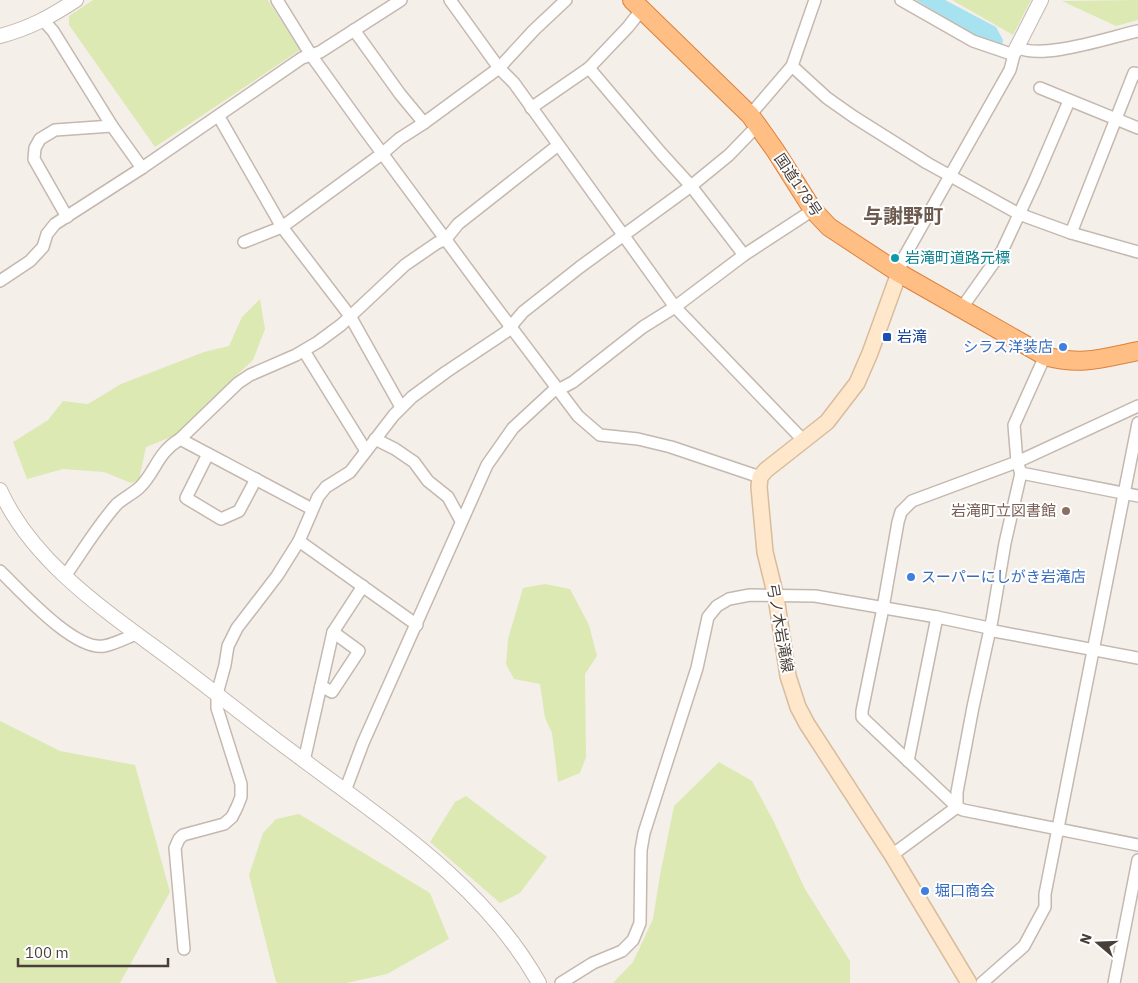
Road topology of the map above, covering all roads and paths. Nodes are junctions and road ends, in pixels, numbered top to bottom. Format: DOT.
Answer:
graph roads {
  1 [pos="76,0"];
  2 [pos="277,0"];
  3 [pos="401,0"];
  4 [pos="450,0"];
  5 [pos="566,0"];
  6 [pos="816,0"];
  7 [pos="901,0"];
  8 [pos="1041,0"];
  9 [pos="637,5"];
  10 [pos="43,20"];
  11 [pos="354,30"];
  12 [pos="1138,30"];
  13 [pos="0,36"];
  14 [pos="1015,51"];
  15 [pos="311,55"];
  16 [pos="792,66"];
  17 [pos="498,68"];
  18 [pos="589,68"];
  19 [pos="1138,74"];
  20 [pos="1040,88"];
  21 [pos="1069,101"];
  22 [pos="531,108"];
  23 [pos="219,117"];
  24 [pos="754,120"];
  25 [pos="1115,120"];
  26 [pos="424,123"];
  27 [pos="112,126"];
  28 [pos="1138,128"];
  29 [pos="557,146"];
  30 [pos="383,153"];
  31 [pos="142,168"];
  32 [pos="949,176"];
  33 [pos="691,186"];
  34 [pos="812,210"];
  35 [pos="1019,214"];
  36 [pos="67,216"];
  37 [pos="282,227"];
  38 [pos="1072,233"];
  39 [pos="624,236"];
  40 [pos="446,239"];
  41 [pos="244,242"];
  42 [pos="1138,252"];
  43 [pos="744,255"];
  44 [pos="899,273"];
  45 [pos="0,281"];
  46 [pos="676,307"];
  47 [pos="961,309"];
  48 [pos="350,316"];
  49 [pos="510,326"];
  50 [pos="304,351"];
  51 [pos="1138,351"];
  52 [pos="1045,356"];
  53 [pos="558,390"];
  54 [pos="1138,406"];
  55 [pos="401,407"];
  56 [pos="1138,423"];
  57 [pos="180,439"];
  58 [pos="375,439"];
  59 [pos="804,441"];
  60 [pos="366,451"];
  61 [pos="208,454"];
  62 [pos="1017,462"];
  63 [pos="1021,473"];
  64 [pos="760,477"];
  65 [pos="256,479"];
  66 [pos="0,490"];
  67 [pos="1124,493"];
  68 [pos="1138,496"];
  69 [pos="312,509"];
  70 [pos="461,521"];
  71 [pos="299,541"];
  72 [pos="0,571"];
  73 [pos="65,576"];
  74 [pos="363,586"];
  75 [pos="776,597"];
  76 [pos="883,608"];
  77 [pos="938,617"];
  78 [pos="417,625"];
  79 [pos="989,628"];
  80 [pos="333,632"];
  81 [pos="136,634"];
  82 [pos="1093,649"];
  83 [pos="1138,658"];
  84 [pos="321,686"];
  85 [pos="216,694"];
  86 [pos="304,761"];
  87 [pos="908,761"];
  88 [pos="345,791"];
  89 [pos="957,807"];
  90 [pos="1059,828"];
  91 [pos="1138,845"];
  92 [pos="892,855"];
  93 [pos="1138,860"];
  94 [pos="184,948"];
  95 [pos="539,983"];
  96 [pos="561,983"];
  97 [pos="969,983"];
  98 [pos="982,983"];
  99 [pos="1114,983"];
  1 -- 10 [label="street"];
  2 -- 15 [label="street"];
  3 -- 11 [label="street"];
  4 -- 17 [label="street"];
  5 -- 17 [label="street"];
  6 -- 16 [label="street"];
  7 -- 14 [label="street"];
  8 -- 14 [label="street"];
  9 -- 18 [label="street"];
  9 -- 24 [label="highway, 国道178号"];
  10 -- 13 [label="street"];
  10 -- 27 [label="street"];
  11 -- 15 [label="street"];
  11 -- 26 [label="street"];
  12 -- 14 [label="street"];
  14 -- 32 [label="street"];
  15 -- 23 [label="street"];
  15 -- 30 [label="street"];
  16 -- 24 [label="street"];
  16 -- 32 [label="street"];
  17 -- 22 [label="street"];
  17 -- 26 [label="street"];
  18 -- 22 [label="street"];
  18 -- 33 [label="street"];
  19 -- 25 [label="street"];
  20 -- 21 [label="street"];
  21 -- 25 [label="street"];
  21 -- 35 [label="street"];
  22 -- 29 [label="street"];
  23 -- 31 [label="street"];
  23 -- 37 [label="street"];
  24 -- 33 [label="street"];
  24 -- 34 [label="highway, 国道178号"];
  25 -- 28 [label="street"];
  25 -- 38 [label="street"];
  26 -- 30 [label="street"];
  27 -- 31 [label="street"];
  27 -- 36 [label="street"];
  29 -- 39 [label="street"];
  29 -- 40 [label="street"];
  30 -- 37 [label="street"];
  30 -- 40 [label="street"];
  31 -- 36 [label="street"];
  32 -- 35 [label="street"];
  32 -- 44 [label="street"];
  33 -- 39 [label="street"];
  33 -- 43 [label="street"];
  34 -- 43 [label="street"];
  34 -- 44 [label="highway, 国道178号"];
  35 -- 38 [label="street"];
  35 -- 47 [label="street"];
  36 -- 45 [label="street"];
  37 -- 41 [label="street"];
  37 -- 48 [label="street"];
  38 -- 42 [label="street"];
  39 -- 46 [label="street"];
  39 -- 49 [label="street"];
  40 -- 48 [label="street"];
  40 -- 49 [label="street"];
  43 -- 46 [label="street"];
  44 -- 47 [label="highway, 国道178号"];
  44 -- 59 [label="main road"];
  46 -- 53 [label="street"];
  46 -- 59 [label="street"];
  47 -- 52 [label="highway, 国道178号"];
  48 -- 50 [label="street"];
  48 -- 55 [label="street"];
  49 -- 53 [label="street"];
  49 -- 55 [label="street"];
  50 -- 57 [label="street"];
  50 -- 60 [label="street"];
  51 -- 52 [label="highway, 国道178号"];
  52 -- 62 [label="street"];
  53 -- 64 [label="street"];
  53 -- 70 [label="street"];
  54 -- 62 [label="street"];
  55 -- 58 [label="street"];
  56 -- 67 [label="street"];
  57 -- 61 [label="street"];
  57 -- 73 [label="street"];
  58 -- 60 [label="street"];
  58 -- 70 [label="street"];
  59 -- 64 [label="main road"];
  60 -- 69 [label="street"];
  61 -- 65 [label="street"];
  61 -- 65 [label="street"];
  62 -- 63 [label="street"];
  62 -- 76 [label="street"];
  63 -- 67 [label="street"];
  63 -- 79 [label="street"];
  64 -- 75 [label="main road, 弓ノ木岩滝線"];
  65 -- 69 [label="street"];
  66 -- 73 [label="street"];
  67 -- 68 [label="street"];
  67 -- 82 [label="street"];
  69 -- 71 [label="street"];
  70 -- 78 [label="street"];
  71 -- 74 [label="street"];
  71 -- 85 [label="street"];
  72 -- 81 [label="street"];
  73 -- 81 [label="street"];
  74 -- 78 [label="street"];
  74 -- 80 [label="street"];
  75 -- 76 [label="street"];
  75 -- 92 [label="main road, 弓ノ木岩滝線"];
  75 -- 96 [label="street"];
  76 -- 77 [label="street"];
  76 -- 87 [label="street"];
  77 -- 79 [label="street"];
  77 -- 87 [label="street"];
  78 -- 88 [label="street"];
  79 -- 82 [label="street"];
  79 -- 89 [label="street"];
  80 -- 84 [label="street"];
  80 -- 84 [label="street"];
  81 -- 85 [label="street"];
  82 -- 83 [label="street"];
  82 -- 90 [label="street"];
  84 -- 86 [label="street"];
  85 -- 86 [label="street"];
  85 -- 94 [label="street"];
  86 -- 88 [label="street"];
  87 -- 89 [label="street"];
  88 -- 95 [label="street"];
  89 -- 90 [label="street"];
  89 -- 92 [label="street"];
  90 -- 91 [label="street"];
  90 -- 98 [label="street"];
  92 -- 97 [label="main road, 弓ノ木岩滝線"];
  93 -- 99 [label="street"];
}
